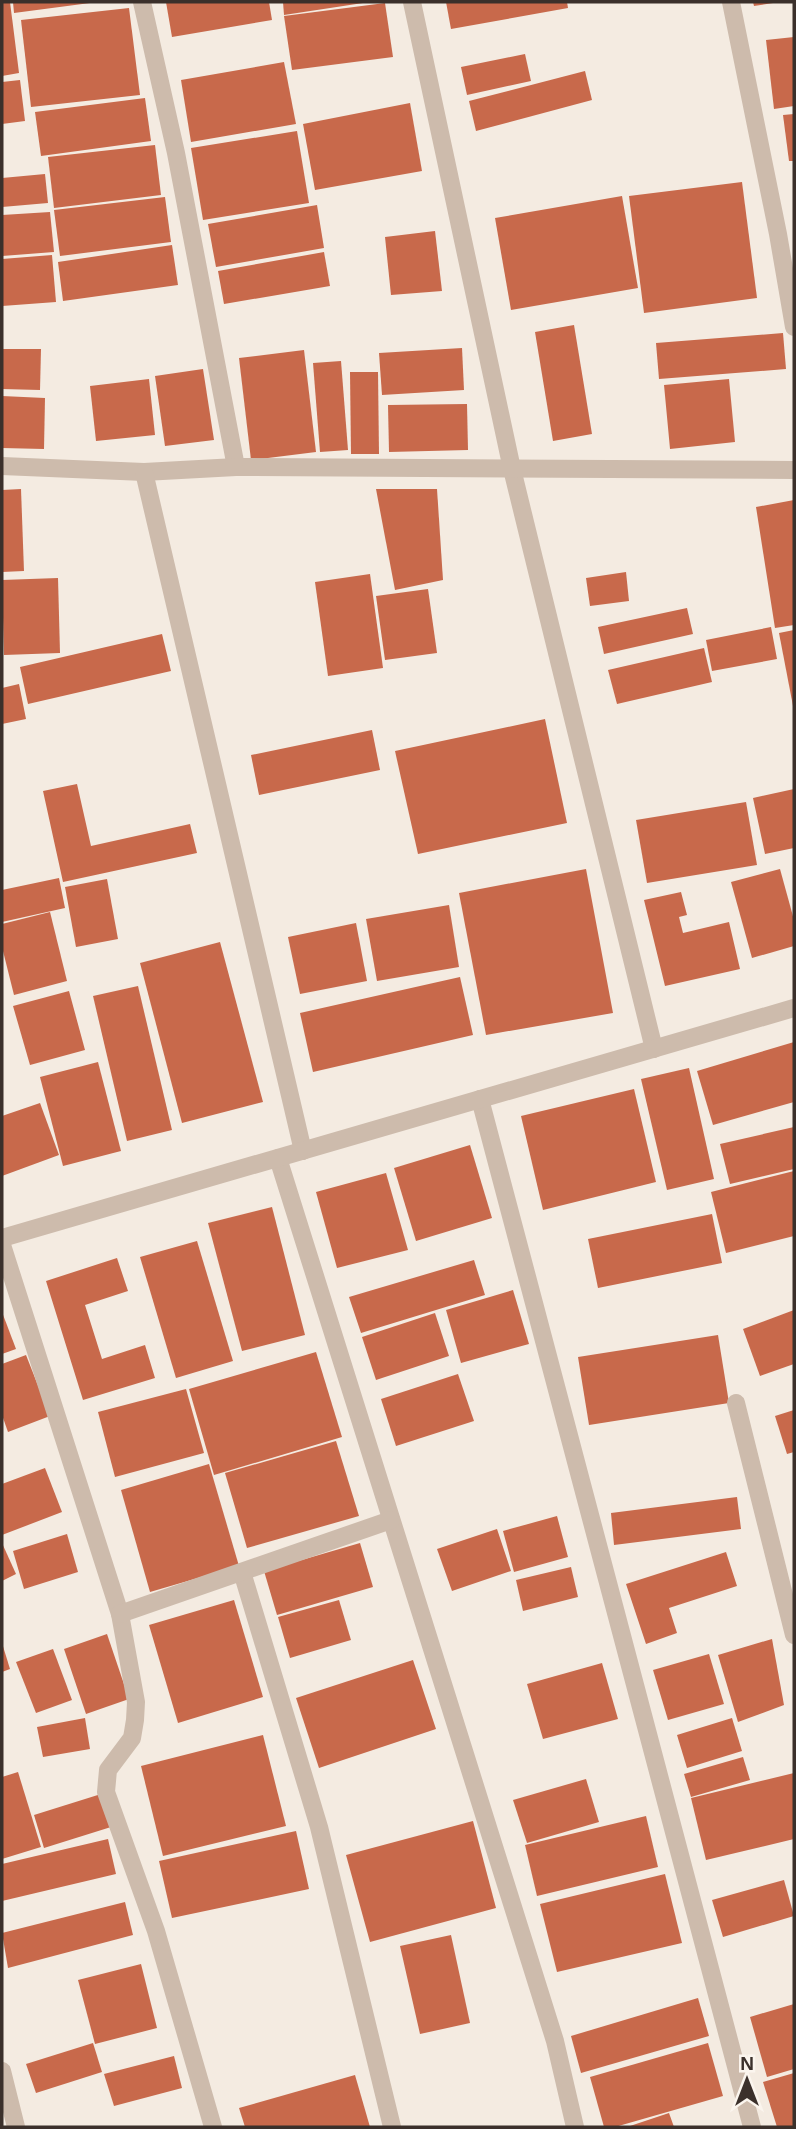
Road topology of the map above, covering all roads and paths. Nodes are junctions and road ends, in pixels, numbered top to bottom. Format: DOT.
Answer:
graph roads {
  1 [pos="142,2"];
  2 [pos="412,2"];
  3 [pos="731,2"];
  4 [pos="794,327"];
  5 [pos="2,466"];
  6 [pos="236,467"];
  7 [pos="512,469"];
  8 [pos="794,470"];
  9 [pos="144,472"];
  10 [pos="794,1009"];
  11 [pos="654,1049"];
  12 [pos="480,1099"];
  13 [pos="303,1151"];
  14 [pos="278,1158"];
  15 [pos="2,1238"];
  16 [pos="2,1245"];
  17 [pos="736,1404"];
  18 [pos="391,1520"];
  19 [pos="242,1572"];
  20 [pos="120,1614"];
  21 [pos="794,1636"];
  22 [pos="2,2071"];
  23 [pos="16,2127"];
  24 [pos="213,2127"];
  25 [pos="392,2127"];
  26 [pos="575,2127"];
  27 [pos="752,2127"];
  1 -- 6 [label="street"];
  2 -- 7 [label="street"];
  3 -- 4 [label="street"];
  5 -- 9 [label="street"];
  6 -- 7 [label="street"];
  6 -- 9 [label="street"];
  7 -- 8 [label="street"];
  7 -- 11 [label="street"];
  9 -- 13 [label="street"];
  10 -- 11 [label="street"];
  11 -- 12 [label="street"];
  12 -- 13 [label="street"];
  12 -- 27 [label="street"];
  13 -- 14 [label="street"];
  14 -- 15 [label="street"];
  14 -- 18 [label="street"];
  16 -- 20 [label="street"];
  17 -- 21 [label="street"];
  18 -- 19 [label="street"];
  18 -- 26 [label="street"];
  19 -- 20 [label="street"];
  19 -- 25 [label="street"];
  20 -- 24 [label="street"];
  22 -- 23 [label="street"];
}
